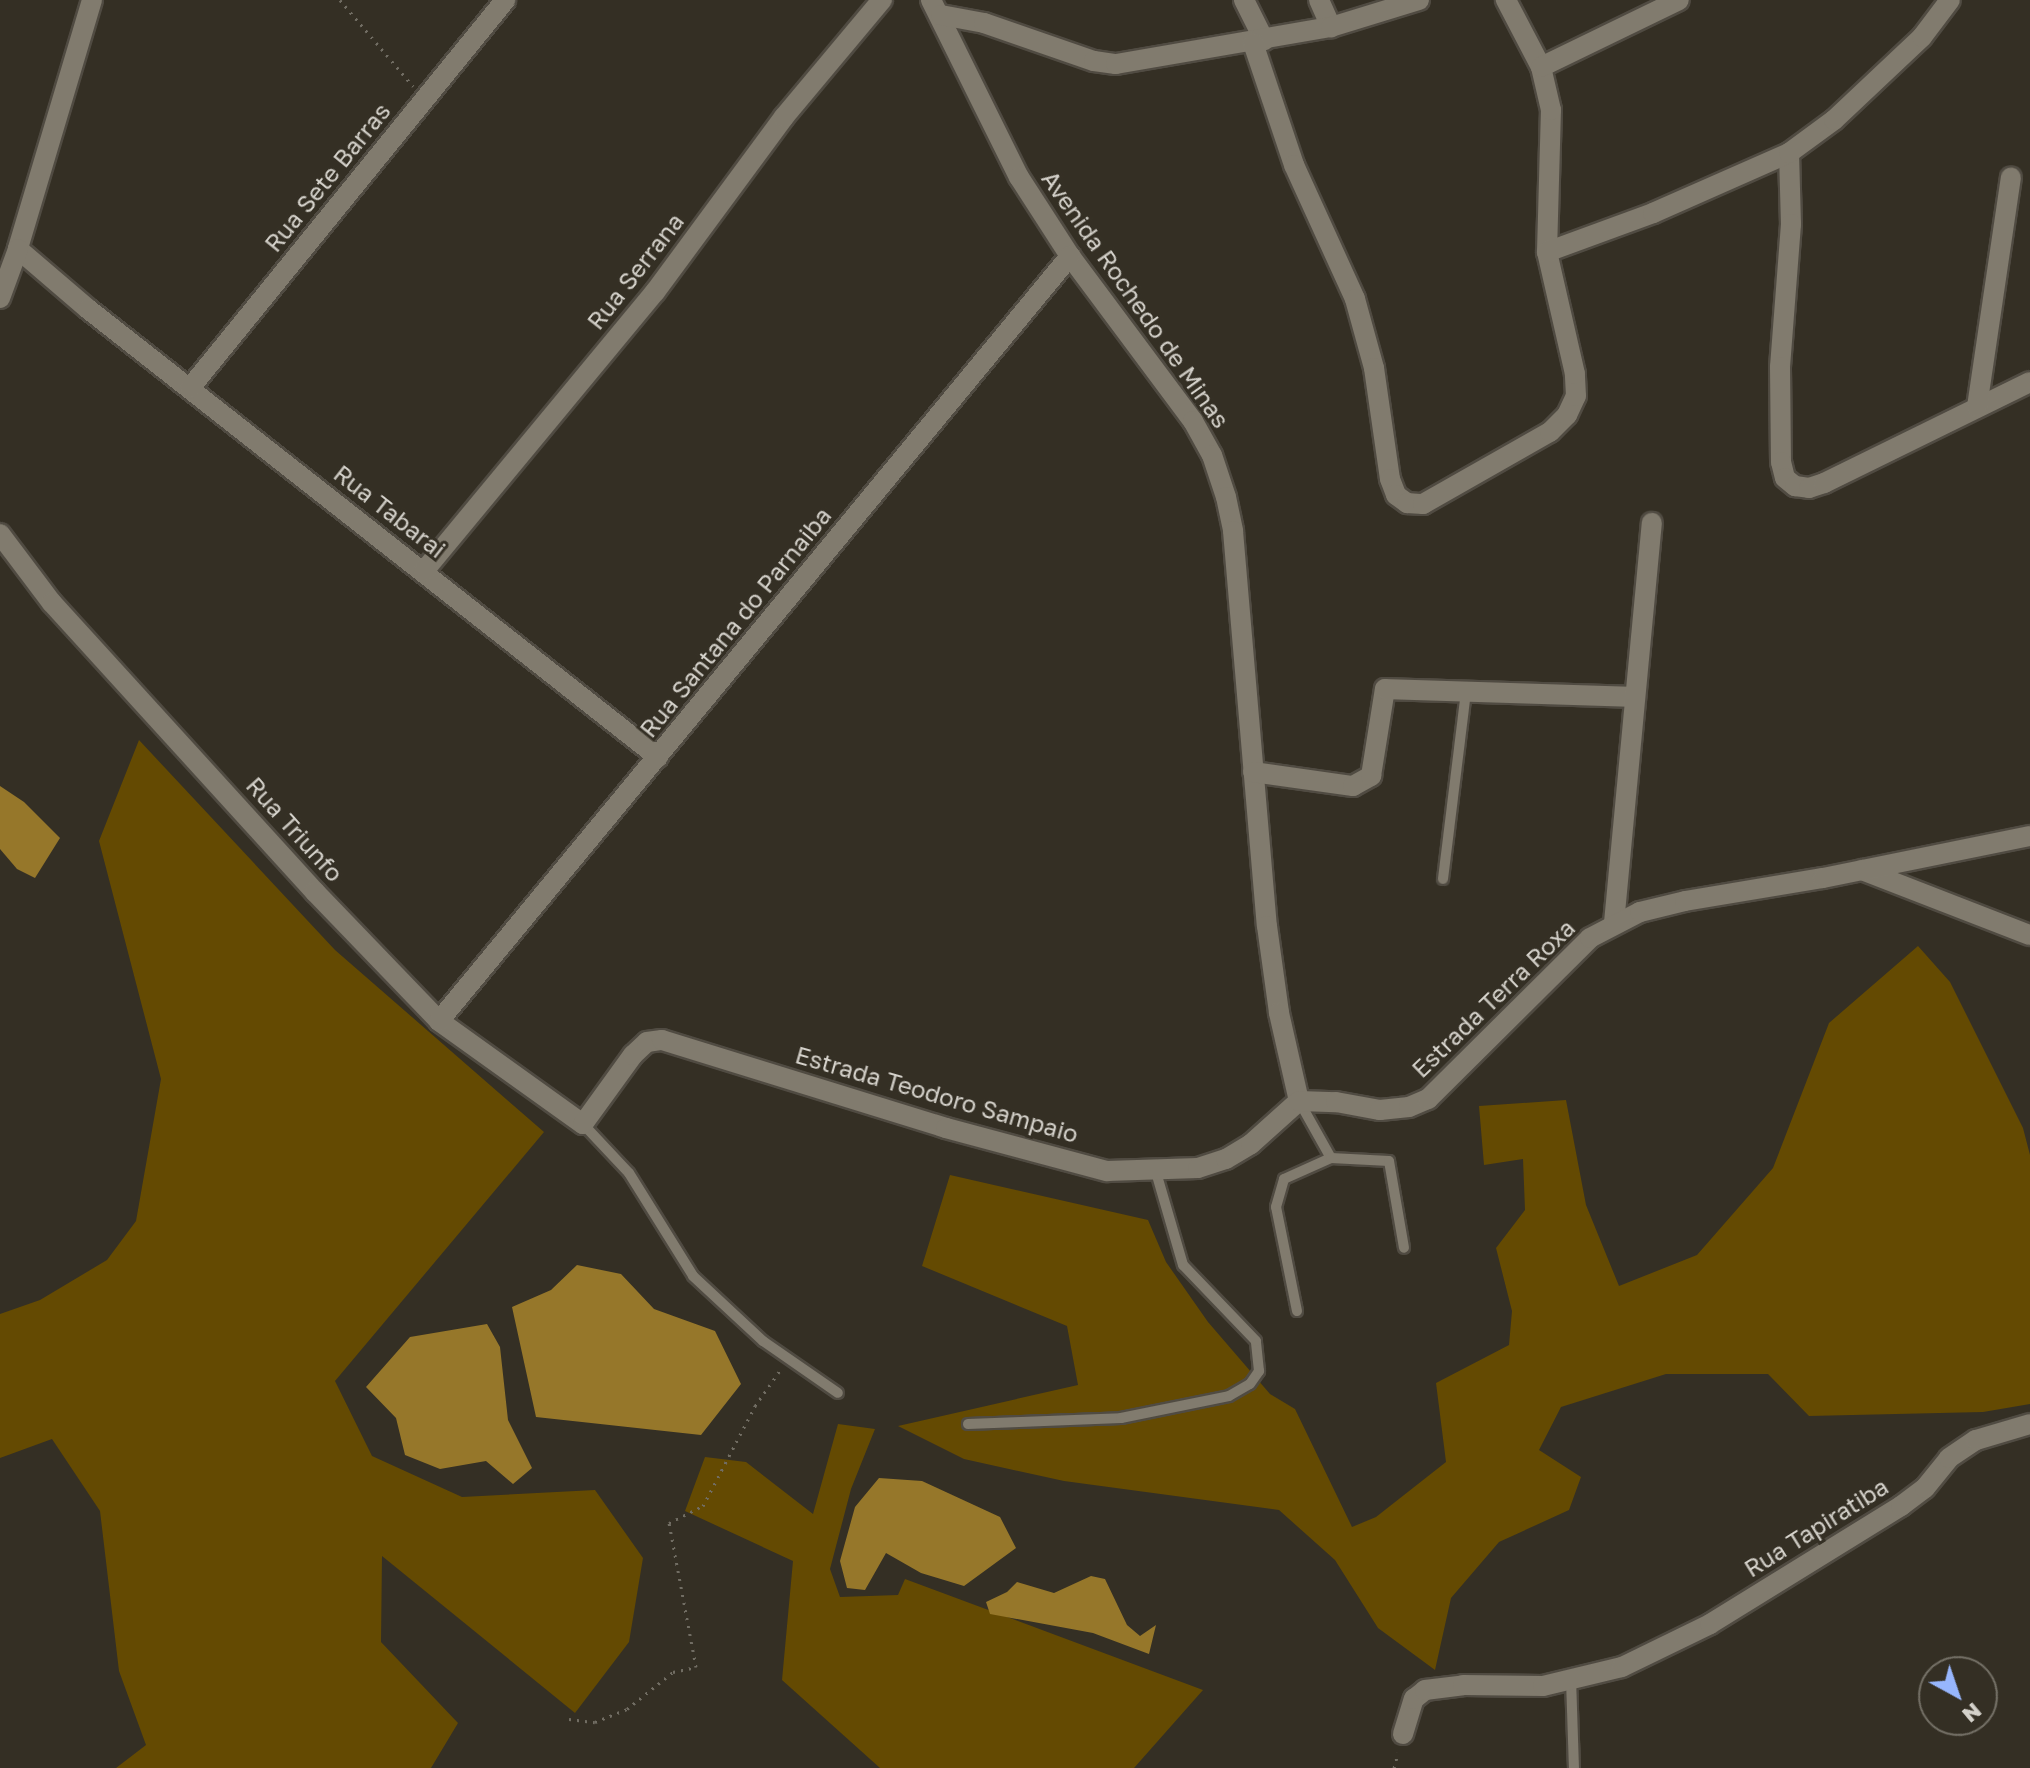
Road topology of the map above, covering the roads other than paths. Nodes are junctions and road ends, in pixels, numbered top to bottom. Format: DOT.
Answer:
graph roads {
  1 [pos="92,0"];
  2 [pos="505,0"];
  3 [pos="882,0"];
  4 [pos="1244,0"];
  5 [pos="1319,0"];
  6 [pos="1419,0"];
  7 [pos="1506,0"];
  8 [pos="1679,0"];
  9 [pos="1950,0"];
  10 [pos="936,8"];
  11 [pos="1331,27"];
  12 [pos="1258,41"];
  13 [pos="1541,67"];
  14 [pos="1789,153"];
  15 [pos="2011,178"];
  16 [pos="18,249"];
  17 [pos="1547,252"];
  18 [pos="1070,256"];
  19 [pos="0,298"];
  20 [pos="2030,382"];
  21 [pos="190,388"];
  22 [pos="1977,407"];
  23 [pos="1652,523"];
  24 [pos="0,534"];
  25 [pos="424,571"];
  26 [pos="1466,691"];
  27 [pos="1635,697"];
  28 [pos="658,757"];
  29 [pos="1253,772"];
  30 [pos="2030,836"];
  31 [pos="1862,870"];
  32 [pos="1443,879"];
  33 [pos="1614,923"];
  34 [pos="2030,935"];
  35 [pos="439,1021"];
  36 [pos="1299,1101"];
  37 [pos="583,1124"];
  38 [pos="1331,1158"];
  39 [pos="1156,1172"];
  40 [pos="1404,1248"];
  41 [pos="1297,1311"];
  42 [pos="838,1393"];
  43 [pos="968,1424"];
  44 [pos="2030,1424"];
  45 [pos="1571,1679"];
  46 [pos="1403,1734"];
  47 [pos="1574,1768"];
  1 -- 16 [label="street"];
  2 -- 21 [label="street, Rua Sete Barras"];
  3 -- 25 [label="street, Rua Serrana"];
  4 -- 12 [label="street"];
  5 -- 11 [label="street"];
  6 -- 11 [label="street"];
  7 -- 13 [label="street"];
  8 -- 13 [label="street"];
  9 -- 14 [label="street"];
  10 -- 12 [label="street"];
  10 -- 18 [label="street, Avenida Rochedo de Minas"];
  11 -- 12 [label="street"];
  12 -- 17 [label="street"];
  13 -- 17 [label="street"];
  14 -- 17 [label="street"];
  14 -- 22 [label="street"];
  15 -- 22 [label="street"];
  16 -- 19 [label="street"];
  16 -- 21 [label="street, Rua Tabarai"];
  18 -- 28 [label="street, Rua Santana do Parnaiba"];
  18 -- 29 [label="street, Avenida Rochedo de Minas"];
  20 -- 22 [label="street"];
  21 -- 25 [label="street, Rua Tabarai"];
  23 -- 27 [label="street"];
  24 -- 35 [label="street, Rua Triunfo"];
  25 -- 28 [label="street, Rua Tabarai"];
  26 -- 27 [label="street"];
  26 -- 29 [label="street"];
  26 -- 32 [label="lane"];
  27 -- 33 [label="street"];
  28 -- 35 [label="street, Rua Santana do Parnaiba"];
  29 -- 36 [label="street"];
  30 -- 31 [label="street, Estrada Terra Roxa"];
  31 -- 33 [label="street, Estrada Terra Roxa"];
  31 -- 34 [label="street"];
  33 -- 36 [label="street, Estrada Terra Roxa"];
  35 -- 37 [label="street, Rua Triunfo"];
  36 -- 38 [label="lane"];
  36 -- 39 [label="street, Estrada Teodoro Sampaio"];
  37 -- 39 [label="street, Estrada Teodoro Sampaio"];
  37 -- 42 [label="lane"];
  38 -- 40 [label="lane"];
  38 -- 41 [label="lane"];
  39 -- 43 [label="lane"];
  44 -- 45 [label="street, Rua Tapiratiba"];
  45 -- 46 [label="street, Rua Tapiratiba"];
  45 -- 47 [label="lane"];
}
